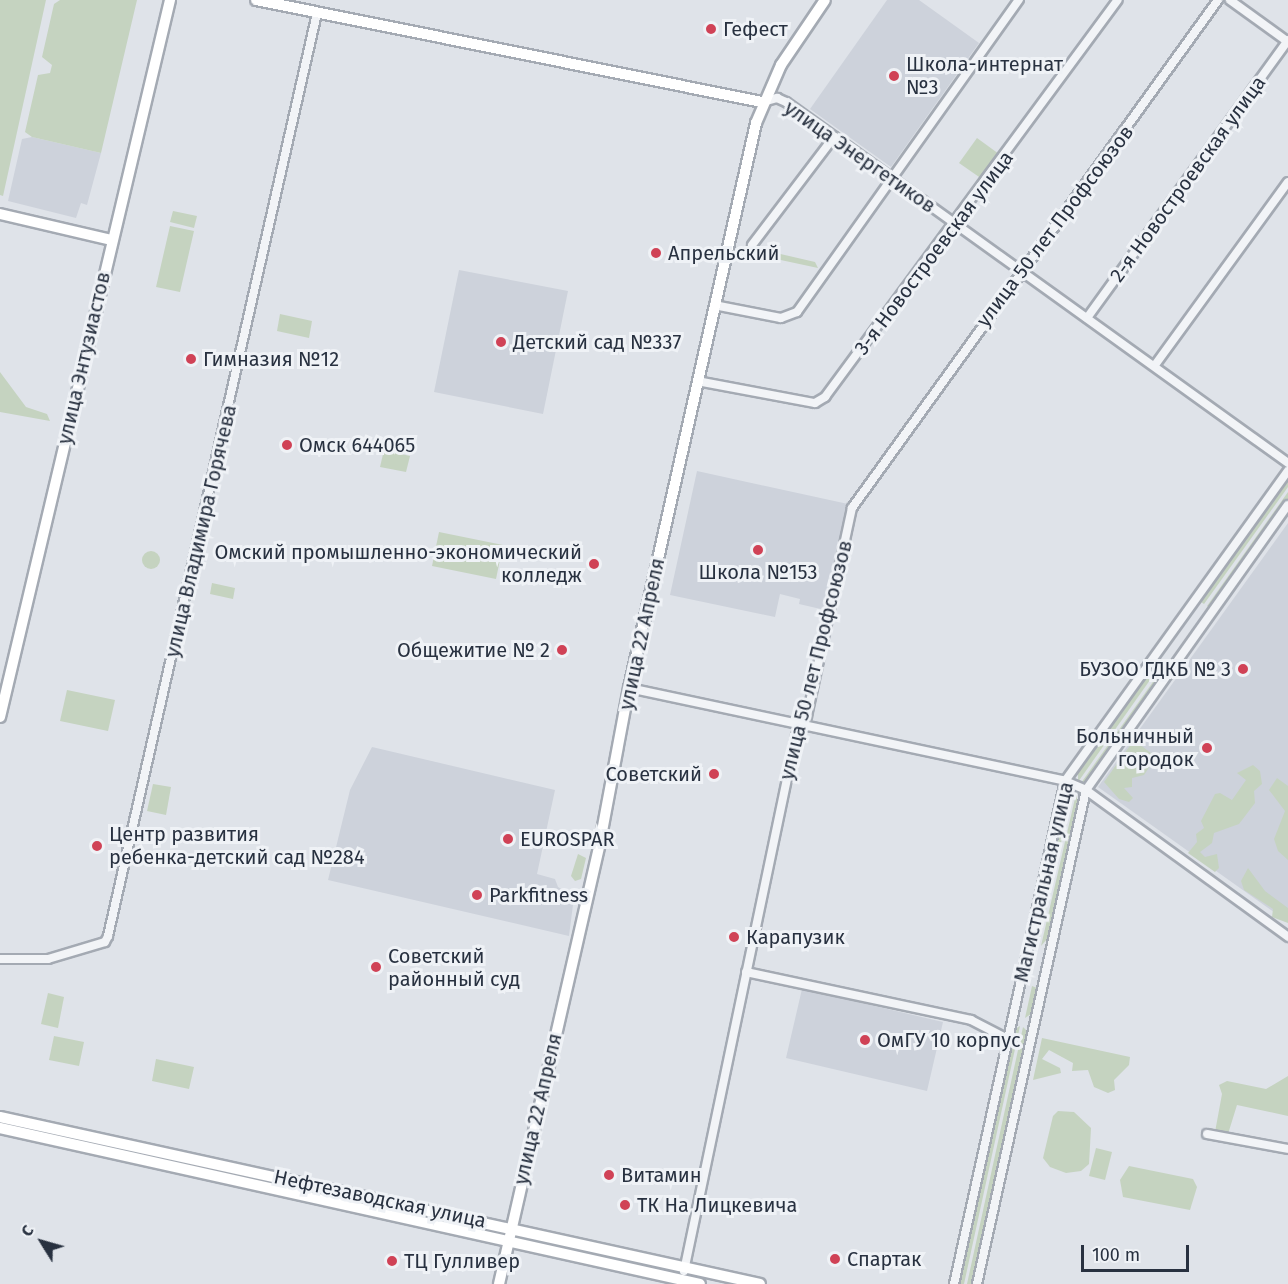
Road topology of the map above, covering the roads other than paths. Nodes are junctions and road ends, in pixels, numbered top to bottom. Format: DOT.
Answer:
graph roads {
  1 [pos="170,0"];
  2 [pos="256,0"];
  3 [pos="825,0"];
  4 [pos="1019,0"];
  5 [pos="1118,0"];
  6 [pos="1218,0"];
  7 [pos="1230,0"];
  8 [pos="318,13"];
  9 [pos="1288,41"];
  10 [pos="762,102"];
  11 [pos="834,137"];
  12 [pos="893,179"];
  13 [pos="1288,182"];
  14 [pos="0,214"];
  15 [pos="954,224"];
  16 [pos="112,240"];
  17 [pos="752,245"];
  18 [pos="1020,271"];
  19 [pos="714,305"];
  20 [pos="1088,318"];
  21 [pos="1155,365"];
  22 [pos="697,381"];
  23 [pos="1288,463"];
  24 [pos="1288,471"];
  25 [pos="1288,505"];
  26 [pos="629,688"];
  27 [pos="0,717"];
  28 [pos="800,726"];
  29 [pos="1065,781"];
  30 [pos="1086,790"];
  31 [pos="1288,937"];
  32 [pos="0,959"];
  33 [pos="746,972"];
  34 [pos="1008,1039"];
  35 [pos="0,1117"];
  36 [pos="0,1128"];
  37 [pos="1207,1134"];
  38 [pos="1288,1149"];
  39 [pos="514,1212"];
  40 [pos="497,1224"];
  41 [pos="511,1227"];
  42 [pos="527,1230"];
  43 [pos="496,1238"];
  44 [pos="508,1240"];
  45 [pos="524,1243"];
  46 [pos="505,1257"];
  47 [pos="684,1268"];
  48 [pos="682,1282"];
  49 [pos="499,1284"];
  50 [pos="700,1284"];
  51 [pos="760,1284"];
  52 [pos="954,1284"];
  53 [pos="977,1284"];
  1 -- 16 [label="main road, улица Энтузиастов"];
  2 -- 8 [label="main road, улица Энергетиков"];
  3 -- 10 [label="main road, улица 22 Апреля"];
  4 -- 12 [label="street"];
  5 -- 15 [label="street, 3-я Новостроевская улица"];
  6 -- 18 [label="street, улица 50 лет Профсоюзов"];
  7 -- 9 [label="street"];
  8 -- 10 [label="main road, улица Энергетиков"];
  8 -- 32 [label="street, улица Владимира Горячева"];
  9 -- 20 [label="street, 2-я Новостроевская улица"];
  10 -- 11 [label="street, улица Энергетиков"];
  10 -- 19 [label="main road, улица 22 Апреля"];
  11 -- 12 [label="street, улица Энергетиков"];
  11 -- 17 [label="street"];
  12 -- 15 [label="street, улица Энергетиков"];
  12 -- 19 [label="street"];
  13 -- 21 [label="street"];
  14 -- 16 [label="main road"];
  15 -- 18 [label="street, улица Энергетиков"];
  15 -- 22 [label="street, 3-я Новостроевская улица"];
  16 -- 27 [label="main road, улица Энтузиастов"];
  18 -- 20 [label="street, улица Энергетиков"];
  18 -- 28 [label="street, улица 50 лет Профсоюзов"];
  19 -- 22 [label="main road, улица 22 Апреля"];
  20 -- 21 [label="street, улица Энергетиков"];
  21 -- 23 [label="street, улица Энергетиков"];
  22 -- 26 [label="main road, улица 22 Апреля"];
  24 -- 29 [label="street, Магистральная улица"];
  25 -- 30 [label="street, Магистральная улица"];
  26 -- 28 [label="street"];
  26 -- 39 [label="main road, улица 22 Апреля"];
  28 -- 29 [label="street"];
  28 -- 33 [label="street, улица 50 лет Профсоюзов"];
  29 -- 30 [label="street"];
  29 -- 34 [label="street, Магистральная улица"];
  30 -- 31 [label="street"];
  30 -- 53 [label="street, Магистральная улица"];
  33 -- 34 [label="street"];
  33 -- 47 [label="street, улица 50 лет Профсоюзов"];
  34 -- 52 [label="street, Магистральная улица"];
  35 -- 40 [label="main road, Нефтезаводская улица"];
  36 -- 43 [label="main road, Нефтезаводская улица"];
  37 -- 38 [label="street"];
  39 -- 40 [label="main road"];
  39 -- 41 [label="main road, улица 22 Апреля"];
  39 -- 42 [label="main road"];
  40 -- 41 [label="main road, Нефтезаводская улица"];
  41 -- 42 [label="main road, Нефтезаводская улица"];
  41 -- 44 [label="main road, улица 22 Апреля"];
  42 -- 47 [label="main road, Нефтезаводская улица"];
  43 -- 44 [label="main road, Нефтезаводская улица"];
  43 -- 46 [label="main road"];
  44 -- 45 [label="main road, Нефтезаводская улица"];
  44 -- 46 [label="main road, улица 22 Апреля"];
  45 -- 46 [label="main road"];
  45 -- 48 [label="main road, Нефтезаводская улица"];
  46 -- 49 [label="main road, улица 22 Апреля"];
  47 -- 48 [label="street, улица 50 лет Профсоюзов"];
  47 -- 51 [label="main road, Нефтезаводская улица"];
  48 -- 50 [label="main road, Нефтезаводская улица"];
}
